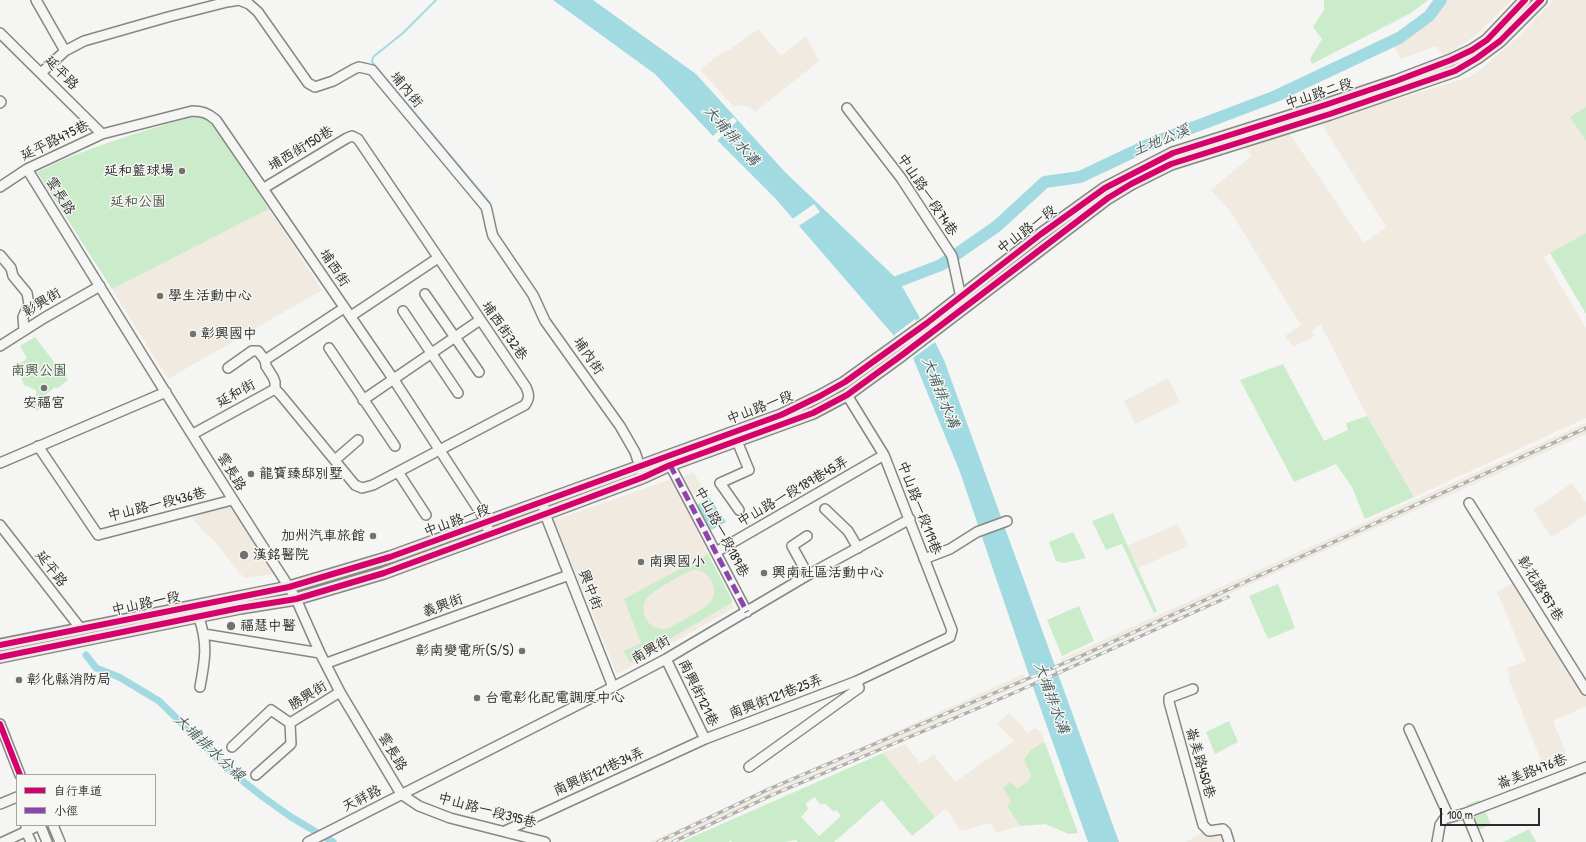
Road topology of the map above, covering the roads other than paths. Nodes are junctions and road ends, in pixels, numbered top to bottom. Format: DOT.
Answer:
graph roads {
  1 [pos="36,0"];
  2 [pos="1525,0"];
  3 [pos="1541,0"];
  4 [pos="0,33"];
  5 [pos="65,51"];
  6 [pos="41,73"];
  7 [pos="847,108"];
  8 [pos="102,134"];
  9 [pos="354,137"];
  10 [pos="27,169"];
  11 [pos="0,187"];
  12 [pos="264,188"];
  13 [pos="1107,193"];
  14 [pos="0,255"];
  15 [pos="438,258"];
  16 [pos="100,286"];
  17 [pos="425,294"];
  18 [pos="962,302"];
  19 [pos="344,308"];
  20 [pos="402,311"];
  21 [pos="351,316"];
  22 [pos="480,320"];
  23 [pos="930,327"];
  24 [pos="24,330"];
  25 [pos="454,338"];
  26 [pos="0,346"];
  27 [pos="329,348"];
  28 [pos="431,354"];
  29 [pos="265,360"];
  30 [pos="228,368"];
  31 [pos="479,372"];
  32 [pos="394,380"];
  33 [pos="275,390"];
  34 [pos="166,392"];
  35 [pos="458,392"];
  36 [pos="847,395"];
  37 [pos="364,400"];
  38 [pos="192,434"];
  39 [pos="358,440"];
  40 [pos="736,441"];
  41 [pos="38,446"];
  42 [pos="395,446"];
  43 [pos="441,450"];
  44 [pos="884,456"];
  45 [pos="335,460"];
  46 [pos="0,463"];
  47 [pos="670,465"];
  48 [pos="640,466"];
  49 [pos="398,472"];
  50 [pos="644,477"];
  51 [pos="232,500"];
  52 [pos="543,502"];
  53 [pos="1469,503"];
  54 [pos="825,509"];
  55 [pos="738,510"];
  56 [pos="545,514"];
  57 [pos="426,515"];
  58 [pos="910,520"];
  59 [pos="1006,522"];
  60 [pos="485,523"];
  61 [pos="0,525"];
  62 [pos="490,534"];
  63 [pos="807,536"];
  64 [pos="858,548"];
  65 [pos="716,552"];
  66 [pos="924,560"];
  67 [pos="569,575"];
  68 [pos="808,575"];
  69 [pos="289,587"];
  70 [pos="296,599"];
  71 [pos="747,612"];
  72 [pos="199,618"];
  73 [pos="81,629"];
  74 [pos="204,634"];
  75 [pos="950,637"];
  76 [pos="0,645"];
  77 [pos="320,653"];
  78 [pos="0,657"];
  79 [pos="666,659"];
  80 [pos="327,664"];
  81 [pos="857,680"];
  82 [pos="200,687"];
  83 [pos="613,687"];
  84 [pos="1194,689"];
  85 [pos="1586,690"];
  86 [pos="340,692"];
  87 [pos="290,723"];
  88 [pos="0,724"];
  89 [pos="1409,729"];
  90 [pos="705,739"];
  91 [pos="232,747"];
  92 [pos="749,767"];
  93 [pos="1586,767"];
  94 [pos="20,774"];
  95 [pos="256,775"];
  96 [pos="401,794"];
  97 [pos="16,797"];
  98 [pos="0,804"];
  99 [pos="1466,812"];
  100 [pos="1449,817"];
  101 [pos="40,826"];
  102 [pos="53,826"];
  103 [pos="26,828"];
  104 [pos="505,831"];
  105 [pos="46,840"];
  106 [pos="3,842"];
  107 [pos="31,842"];
  108 [pos="60,842"];
  109 [pos="308,842"];
  110 [pos="545,842"];
  111 [pos="1229,842"];
  112 [pos="1438,842"];
  113 [pos="1478,842"];
  1 -- 5 [label="street"];
  2 -- 13 [label="main road, 中山路二段"];
  3 -- 13 [label="main road, 中山路二段"];
  4 -- 6 [label="street, 延平路"];
  5 -- 6 [label="street"];
  5 -- 48 [label="street, 埔內街"];
  6 -- 8 [label="street, 延平路"];
  7 -- 18 [label="street, 中山路一段74巷"];
  8 -- 10 [label="street, 延平路475巷"];
  8 -- 12 [label="street, 埔西街"];
  9 -- 12 [label="street, 埔西街150巷"];
  9 -- 15 [label="street, 埔西街32巷"];
  10 -- 11 [label="street, 延平路475巷"];
  10 -- 16 [label="street, 雲長路"];
  12 -- 19 [label="street, 埔西街"];
  13 -- 18 [label="main road, 中山路一段"];
  14 -- 24 [label="street"];
  15 -- 21 [label="street"];
  15 -- 22 [label="street, 埔西街32巷"];
  16 -- 24 [label="street, 彰興街"];
  16 -- 34 [label="street, 雲長路"];
  17 -- 25 [label="street"];
  18 -- 23 [label="main road, 中山路一段"];
  19 -- 21 [label="street, 埔西街"];
  19 -- 29 [label="street"];
  20 -- 28 [label="street"];
  21 -- 32 [label="street, 埔西街"];
  22 -- 25 [label="street"];
  22 -- 43 [label="street, 埔西街32巷"];
  23 -- 36 [label="main road, 中山路一段"];
  23 -- 48 [label="main road, 中山路一段"];
  24 -- 26 [label="street, 彰興街"];
  25 -- 28 [label="street"];
  25 -- 31 [label="street"];
  27 -- 37 [label="street"];
  28 -- 32 [label="street"];
  28 -- 35 [label="street"];
  29 -- 30 [label="street"];
  29 -- 33 [label="street"];
  32 -- 37 [label="street"];
  32 -- 43 [label="street, 埔西街"];
  33 -- 38 [label="street, 延和街"];
  33 -- 45 [label="street, 延和街"];
  34 -- 38 [label="street, 雲長路"];
  34 -- 41 [label="street"];
  36 -- 40 [label="main road, 中山路一段"];
  36 -- 44 [label="street, 中山路一段119巷"];
  37 -- 42 [label="street"];
  38 -- 51 [label="street, 雲長路"];
  39 -- 45 [label="street"];
  40 -- 47 [label="main road, 中山路一段"];
  40 -- 55 [label="street"];
  41 -- 46 [label="street"];
  41 -- 51 [label="street, 中山路一段436巷"];
  43 -- 49 [label="street, 延和街"];
  43 -- 60 [label="street, 埔西街"];
  44 -- 58 [label="street, 中山路一段119巷"];
  44 -- 65 [label="street, 中山路一段189巷45弄"];
  45 -- 49 [label="street, 延和街"];
  47 -- 50 [label="main road, 中山路一段"];
  47 -- 65 [label="street, 中山路一段189巷"];
  48 -- 50 [label="street, 埔內街"];
  48 -- 52 [label="main road, 中山路一段"];
  49 -- 57 [label="street"];
  50 -- 56 [label="main road, 中山路一段"];
  51 -- 69 [label="street, 雲長路"];
  52 -- 56 [label="street, 興中街"];
  52 -- 60 [label="main road, 中山路一段"];
  53 -- 85 [label="street, 彰花路957巷"];
  54 -- 64 [label="street"];
  56 -- 62 [label="main road, 中山路一段"];
  56 -- 67 [label="street, 興中街"];
  58 -- 64 [label="street, 南興街"];
  58 -- 66 [label="street, 中山路一段119巷"];
  59 -- 66 [label="street"];
  60 -- 62 [label="street, 埔西街"];
  60 -- 69 [label="main road, 中山路一段"];
  61 -- 73 [label="street, 延平路"];
  62 -- 70 [label="main road, 中山路一段"];
  63 -- 68 [label="street"];
  64 -- 68 [label="street, 南興街"];
  65 -- 71 [label="street, 中山路一段189巷"];
  66 -- 75 [label="street, 中山路一段119巷"];
  67 -- 80 [label="street, 義興街"];
  67 -- 83 [label="street, 興中街"];
  68 -- 71 [label="street, 南興街"];
  69 -- 70 [label="street, 雲長路"];
  69 -- 73 [label="main road, 中山路一段"];
  70 -- 72 [label="main road, 中山路一段"];
  70 -- 77 [label="street, 雲長路"];
  71 -- 79 [label="street, 南興街"];
  72 -- 74 [label="street"];
  72 -- 78 [label="main road, 中山路一段"];
  73 -- 76 [label="main road, 中山路一段"];
  74 -- 77 [label="street"];
  74 -- 82 [label="street"];
  75 -- 81 [label="street, 南興街121巷25弄"];
  77 -- 80 [label="street, 雲長路"];
  79 -- 83 [label="street, 南興街"];
  79 -- 90 [label="street, 南興街121巷"];
  80 -- 86 [label="street, 雲長路"];
  81 -- 90 [label="street, 南興街121巷25弄"];
  81 -- 92 [label="street, 南興街121巷25弄"];
  83 -- 96 [label="street, 南興街"];
  84 -- 111 [label="street, 崙美路450巷"];
  86 -- 87 [label="street, 勝興街"];
  86 -- 96 [label="street, 雲長路"];
  87 -- 91 [label="street"];
  87 -- 95 [label="street"];
  88 -- 94 [label="street"];
  89 -- 100 [label="street"];
  90 -- 104 [label="street, 南興街121巷34弄"];
  93 -- 99 [label="street, 崙美路476巷"];
  96 -- 104 [label="street, 中山路一段395巷"];
  96 -- 109 [label="street, 天祥路"];
  97 -- 98 [label="street"];
  99 -- 100 [label="street, 崙美路476巷"];
  99 -- 113 [label="street"];
  100 -- 112 [label="street"];
  101 -- 105 [label="street"];
  102 -- 108 [label="street"];
  103 -- 106 [label="street"];
  103 -- 107 [label="street"];
  104 -- 110 [label="street, 中山路一段395巷"];
}
